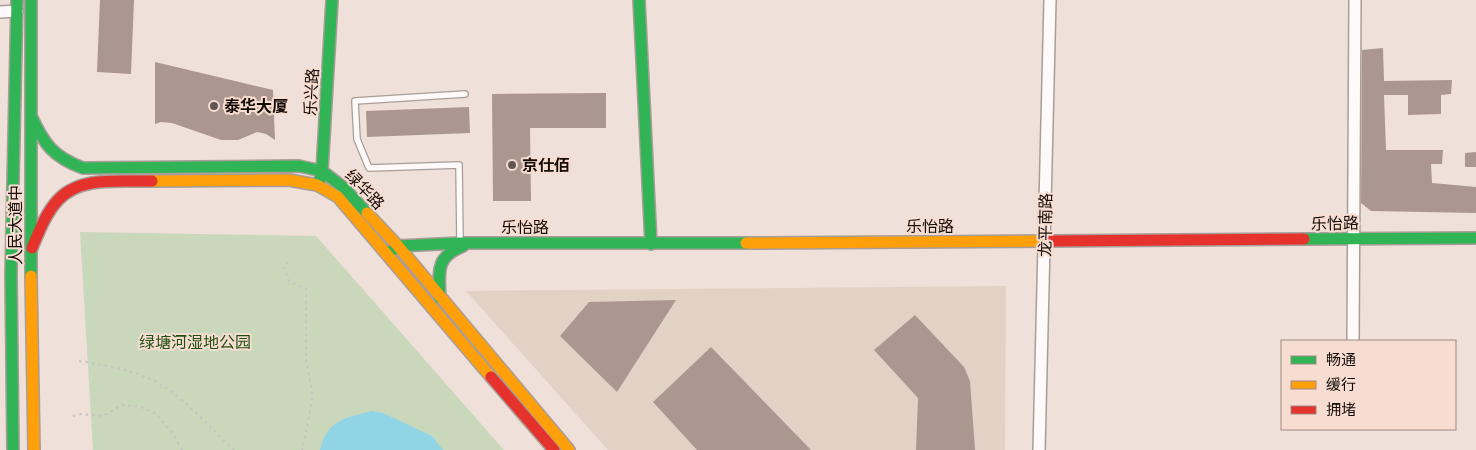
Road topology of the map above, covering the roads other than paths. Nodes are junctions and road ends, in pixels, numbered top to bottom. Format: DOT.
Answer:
graph roads {
  1 [pos="31,0"];
  2 [pos="332,0"];
  3 [pos="639,0"];
  4 [pos="1050,0"];
  5 [pos="1355,0"];
  6 [pos="17,6"];
  7 [pos="0,12"];
  8 [pos="465,94"];
  9 [pos="31,116"];
  10 [pos="322,171"];
  11 [pos="319,185"];
  12 [pos="1476,238"];
  13 [pos="1354,239"];
  14 [pos="1045,242"];
  15 [pos="465,243"];
  16 [pos="651,244"];
  17 [pos="398,246"];
  18 [pos="31,250"];
  19 [pos="387,254"];
  20 [pos="440,298"];
  21 [pos="1353,340"];
  22 [pos="13,450"];
  23 [pos="34,450"];
  24 [pos="554,450"];
  25 [pos="569,450"];
  26 [pos="1039,450"];
  1 -- 9 [label="main road, 人民大道中"];
  2 -- 10 [label="main road, 乐兴路"];
  3 -- 16 [label="main road"];
  4 -- 14 [label="street, 龙平南路"];
  5 -- 13 [label="street"];
  6 -- 7 [label="street"];
  6 -- 22 [label="main road, 人民大道中"];
  8 -- 15 [label="lane"];
  9 -- 10 [label="main road, 绿华路"];
  9 -- 18 [label="main road, 人民大道中"];
  10 -- 11 [label="main road, 乐兴路"];
  10 -- 17 [label="main road, 绿华路"];
  11 -- 18 [label="main road, 绿华路"];
  11 -- 19 [label="main road, 绿华路"];
  12 -- 13 [label="main road, 乐怡路"];
  13 -- 14 [label="main road, 乐怡路"];
  13 -- 21 [label="street"];
  14 -- 16 [label="main road, 乐怡路"];
  14 -- 26 [label="street, 龙平南路"];
  15 -- 16 [label="main road, 乐怡路"];
  15 -- 17 [label="main road, 乐怡路"];
  15 -- 20 [label="main road"];
  17 -- 19 [label="main road"];
  17 -- 20 [label="main road, 绿华路"];
  18 -- 23 [label="main road, 人民大道中"];
  19 -- 24 [label="main road, 绿华路"];
  20 -- 25 [label="main road, 绿华路"];
}
